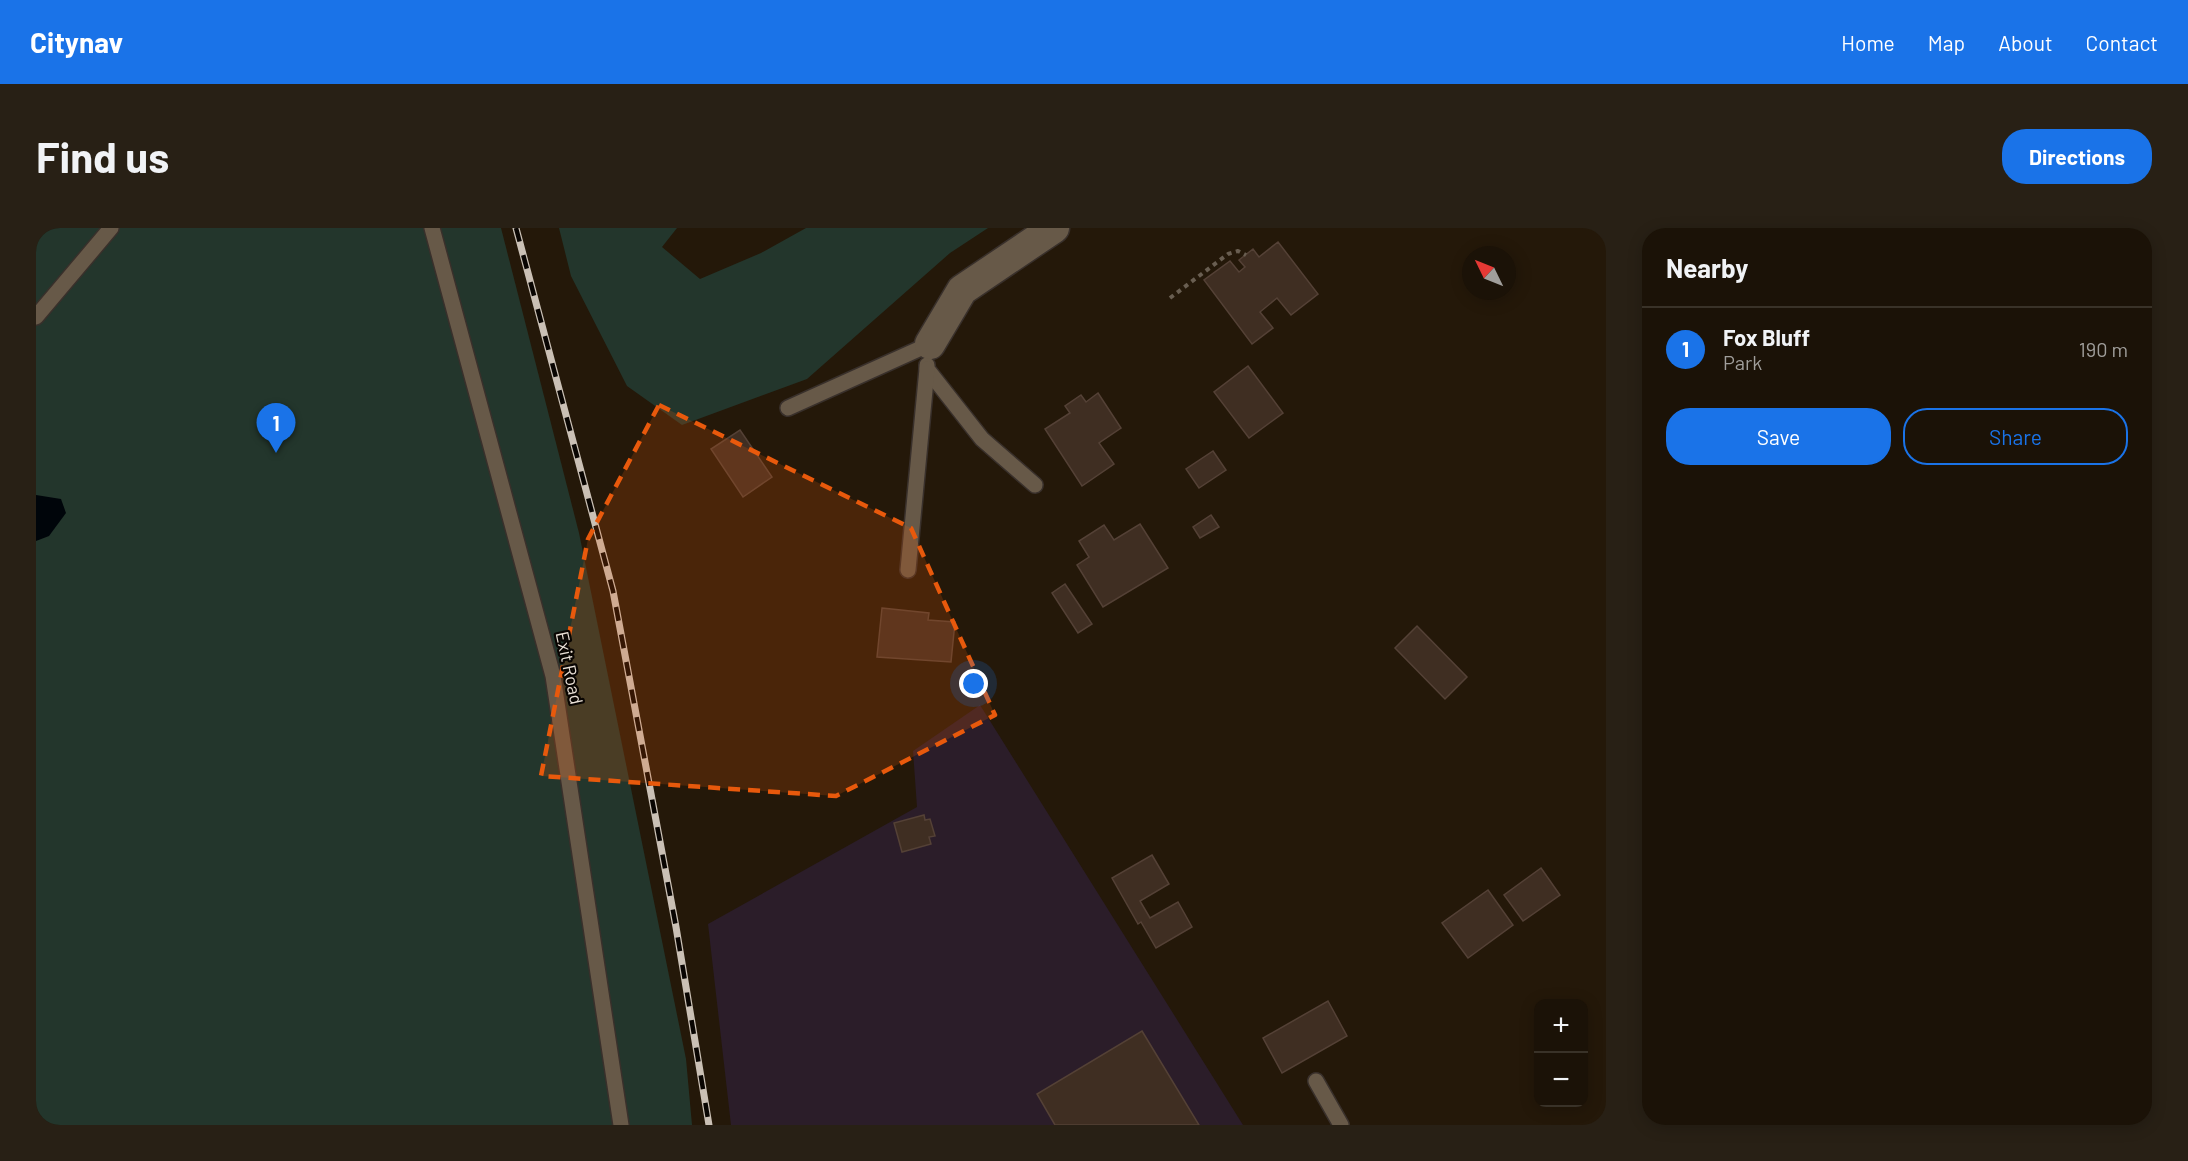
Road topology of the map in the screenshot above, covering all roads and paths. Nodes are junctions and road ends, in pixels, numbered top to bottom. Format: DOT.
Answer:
graph roads {
  1 [pos="111,228"];
  2 [pos="432,228"];
  3 [pos="1054,228"];
  4 [pos="1246,255"];
  5 [pos="1170,298"];
  6 [pos="36,317"];
  7 [pos="928,357"];
  8 [pos="788,408"];
  9 [pos="1035,484"];
  10 [pos="908,570"];
  11 [pos="1316,1082"];
  12 [pos="621,1125"];
  13 [pos="1341,1125"];
  1 -- 6 [label="lane"];
  2 -- 12 [label="lane, Exit Road"];
  3 -- 7 [label="street"];
  4 -- 5 [label="path"];
  7 -- 8 [label="lane"];
  7 -- 9 [label="lane"];
  7 -- 10 [label="lane"];
  11 -- 13 [label="lane"];
}
